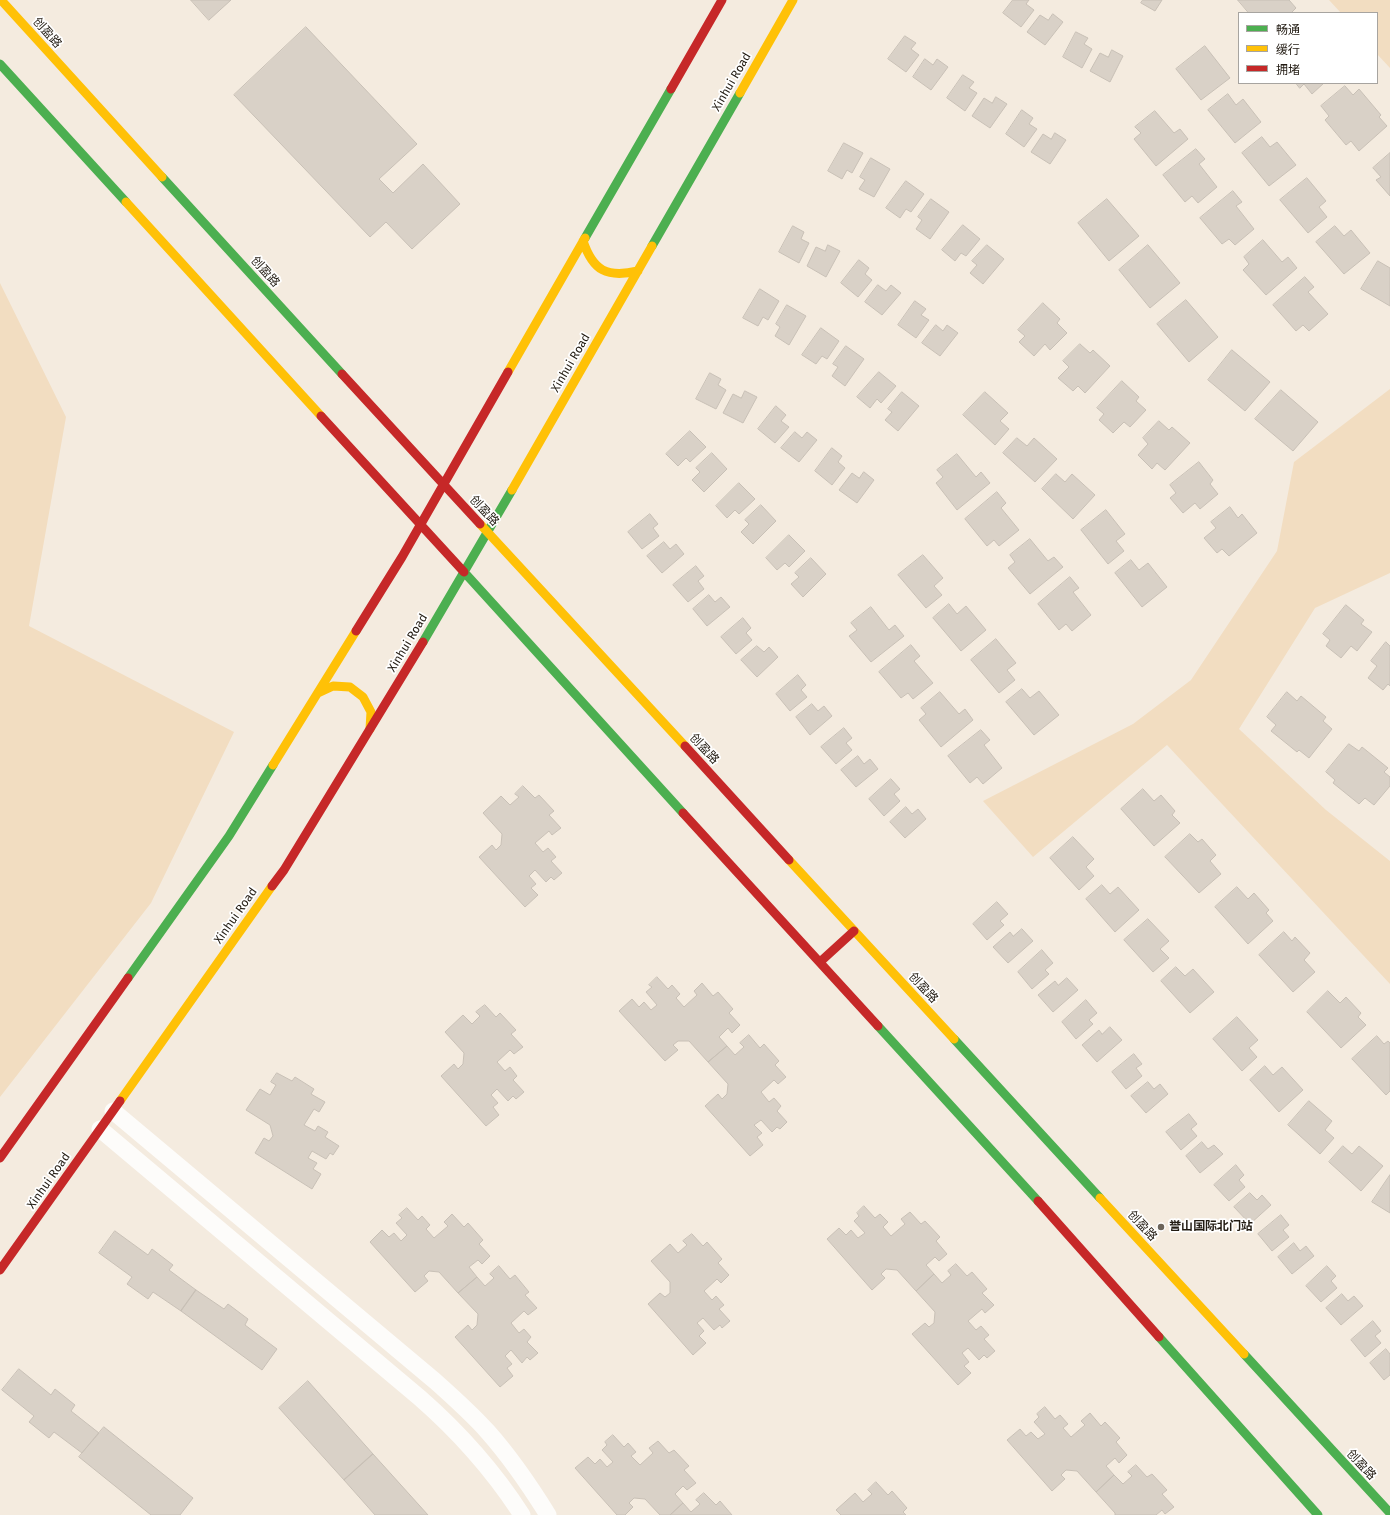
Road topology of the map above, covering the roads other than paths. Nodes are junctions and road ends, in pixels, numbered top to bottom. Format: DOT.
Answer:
graph roads {
  1 [pos="1,0"];
  2 [pos="722,0"];
  3 [pos="793,0"];
  4 [pos="0,64"];
  5 [pos="583,241"];
  6 [pos="638,271"];
  7 [pos="444,484"];
  8 [pos="420,525"];
  9 [pos="488,532"];
  10 [pos="464,573"];
  11 [pos="318,692"];
  12 [pos="370,729"];
  13 [pos="854,930"];
  14 [pos="820,962"];
  15 [pos="113,1111"];
  16 [pos="100,1129"];
  17 [pos="0,1158"];
  18 [pos="0,1270"];
  19 [pos="1390,1513"];
  20 [pos="522,1515"];
  21 [pos="548,1515"];
  22 [pos="1318,1515"];
  1 -- 7 [label="street, 创盈路"];
  2 -- 5 [label="street"];
  3 -- 6 [label="street, Xinhui Road"];
  4 -- 8 [label="street"];
  5 -- 6 [label="street"];
  5 -- 7 [label="street"];
  6 -- 9 [label="street, Xinhui Road"];
  7 -- 8 [label="street"];
  7 -- 9 [label="street, 创盈路"];
  8 -- 10 [label="street"];
  8 -- 11 [label="street"];
  9 -- 10 [label="street, Xinhui Road"];
  9 -- 13 [label="street, 创盈路"];
  10 -- 12 [label="street, Xinhui Road"];
  10 -- 14 [label="street"];
  11 -- 12 [label="street"];
  11 -- 17 [label="street"];
  12 -- 15 [label="street, Xinhui Road"];
  13 -- 14 [label="street"];
  13 -- 19 [label="street, 创盈路"];
  14 -- 22 [label="street"];
  15 -- 16 [label="street, Xinhui Road"];
  15 -- 21 [label="street"];
  16 -- 18 [label="street, Xinhui Road"];
  16 -- 20 [label="street"];
}
